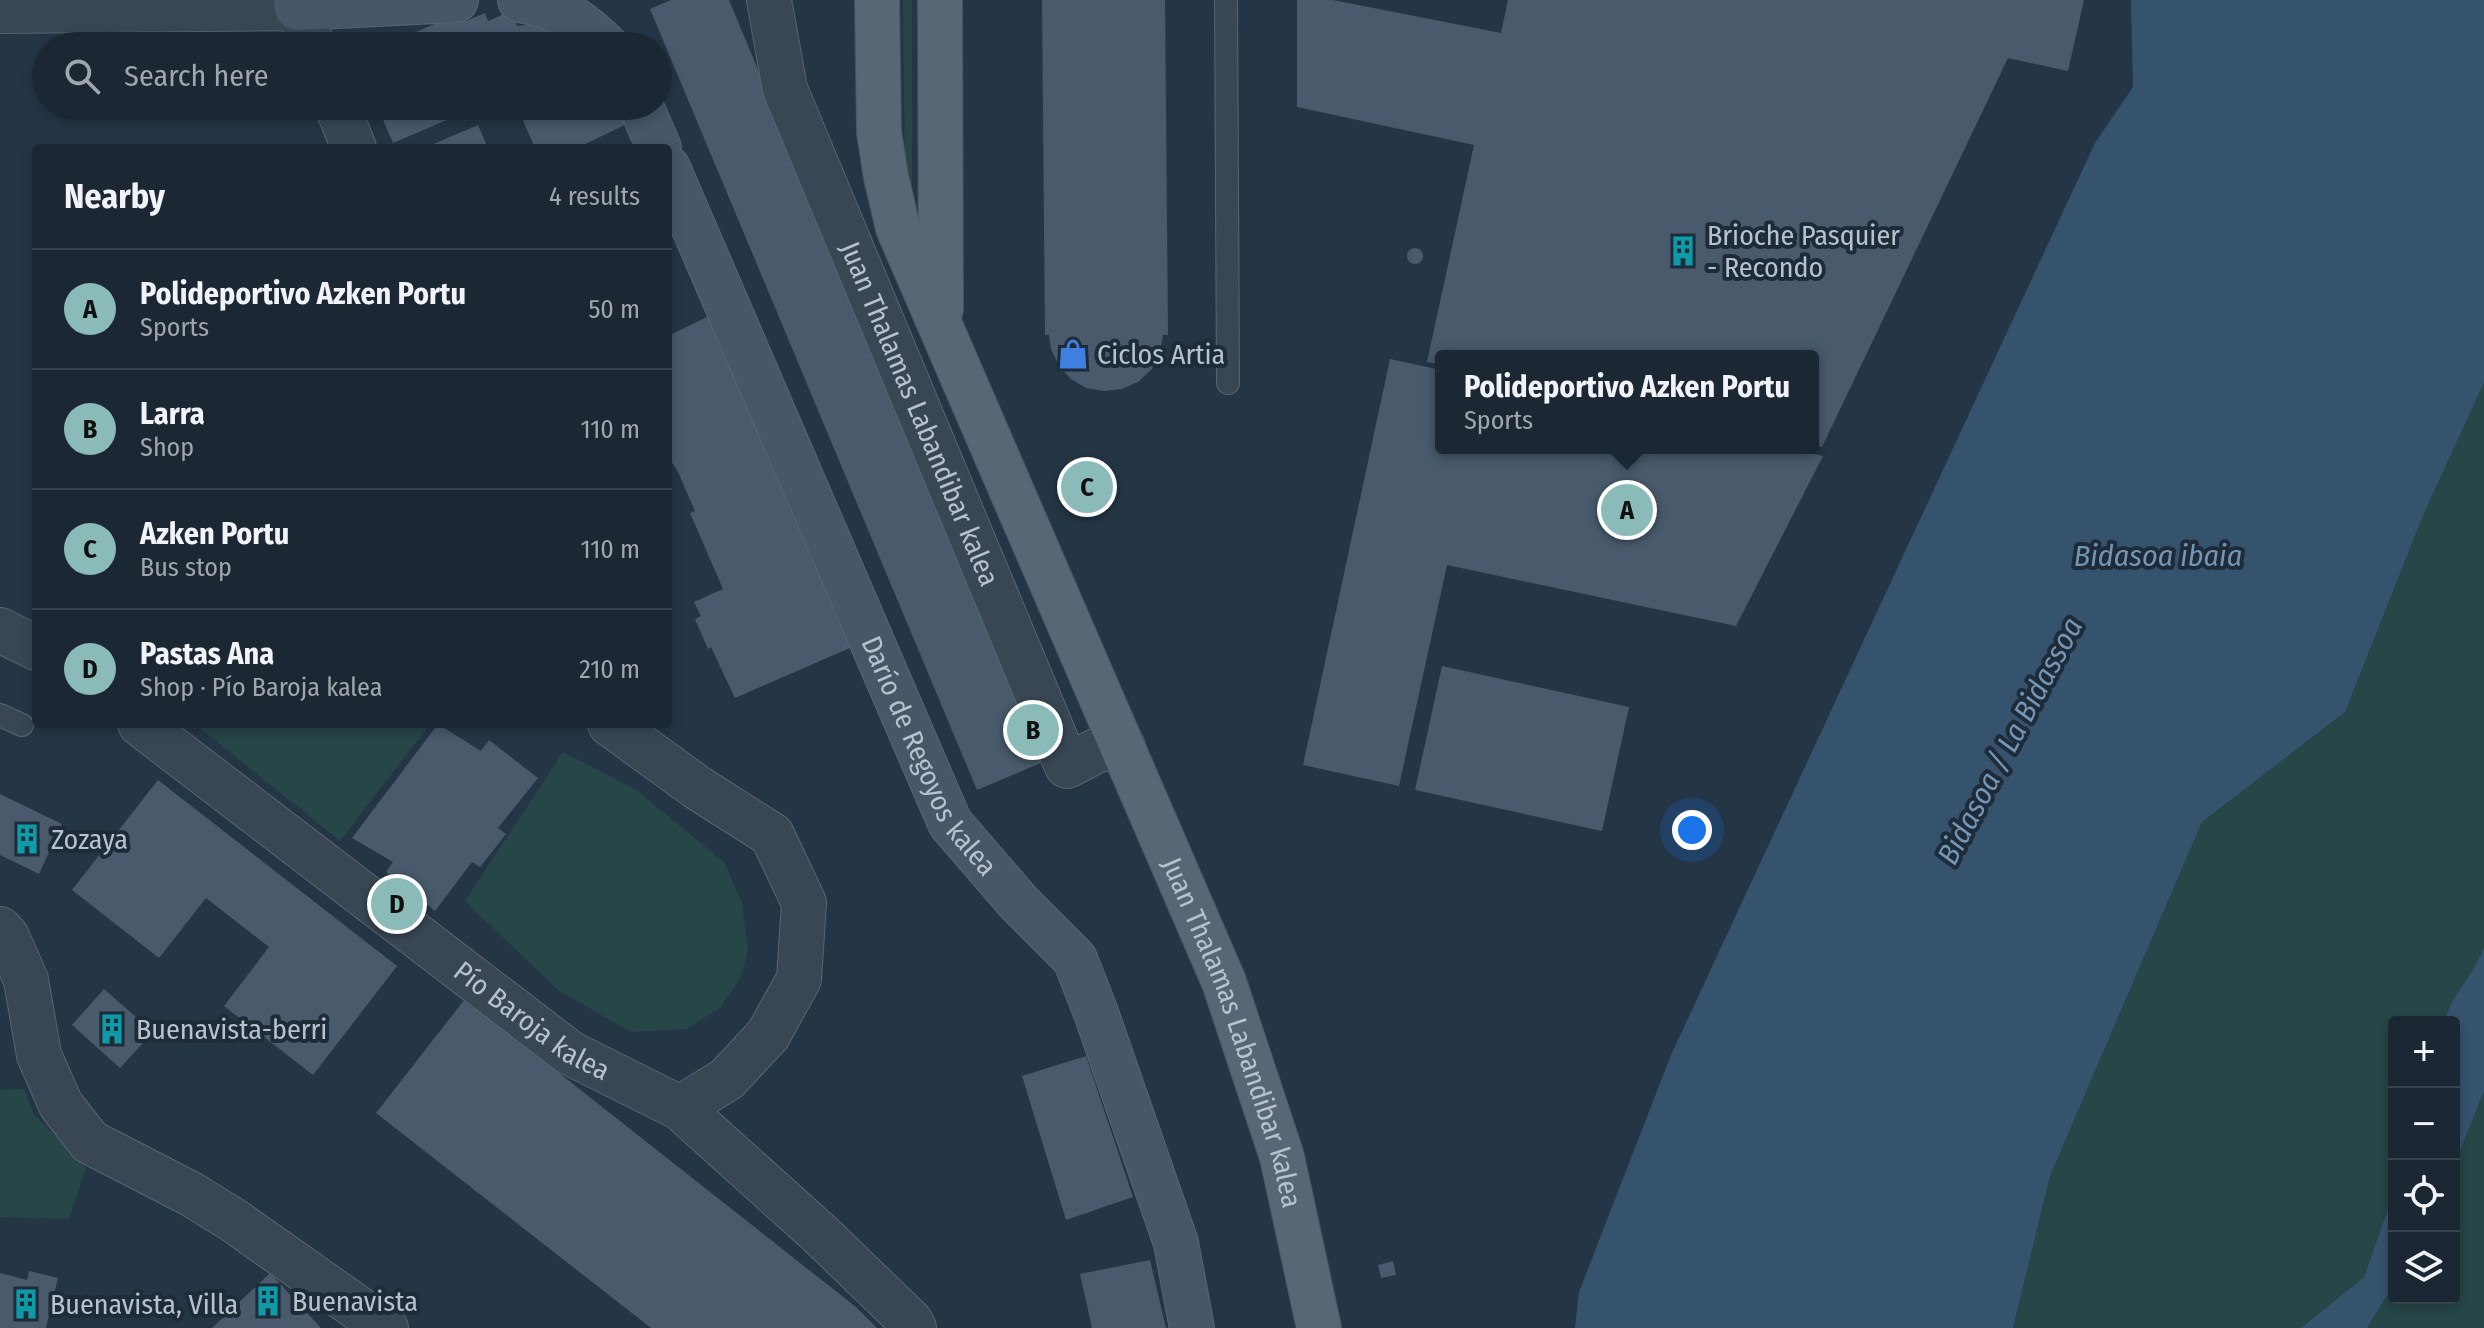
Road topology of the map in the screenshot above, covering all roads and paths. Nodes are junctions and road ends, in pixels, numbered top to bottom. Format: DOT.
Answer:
graph roads {
  1 [pos="456,0"];
  2 [pos="520,0"];
  3 [pos="769,0"];
  4 [pos="877,0"];
  5 [pos="940,0"];
  6 [pos="1226,0"];
  7 [pos="0,11"];
  8 [pos="302,18"];
  9 [pos="591,32"];
  10 [pos="343,120"];
  11 [pos="647,120"];
  12 [pos="352,144"];
  13 [pos="657,144"];
  14 [pos="672,177"];
  15 [pos="941,327"];
  16 [pos="1228,383"];
  17 [pos="0,630"];
  18 [pos="32,646"];
  19 [pos="0,715"];
  20 [pos="22,725"];
  21 [pos="145,728"];
  22 [pos="616,728"];
  23 [pos="1123,747"];
  24 [pos="0,929"];
  25 [pos="680,1108"];
  26 [pos="386,1328"];
  27 [pos="914,1328"];
  28 [pos="1192,1328"];
  29 [pos="1319,1328"];
  1 -- 8 [label="street"];
  2 -- 9 [label="street"];
  3 -- 23 [label="street, Juan Thalamas Labandibar kalea"];
  4 -- 15 [label="main road, Juan Thalamas Labandibar kalea"];
  5 -- 15 [label="main road, Juan Thalamas Labandibar kalea"];
  6 -- 16 [label="lane"];
  7 -- 8 [label="street"];
  10 -- 12 [label="street"];
  11 -- 13 [label="street"];
  14 -- 28 [label="street, Darío de Regoyos kalea"];
  15 -- 23 [label="main road, Juan Thalamas Labandibar kalea"];
  17 -- 18 [label="street"];
  19 -- 20 [label="lane"];
  21 -- 25 [label="street, Pío Baroja kalea"];
  22 -- 25 [label="street"];
  23 -- 29 [label="main road, Juan Thalamas Labandibar kalea"];
  24 -- 26 [label="street"];
  25 -- 27 [label="street, Pío Baroja kalea"];
}
